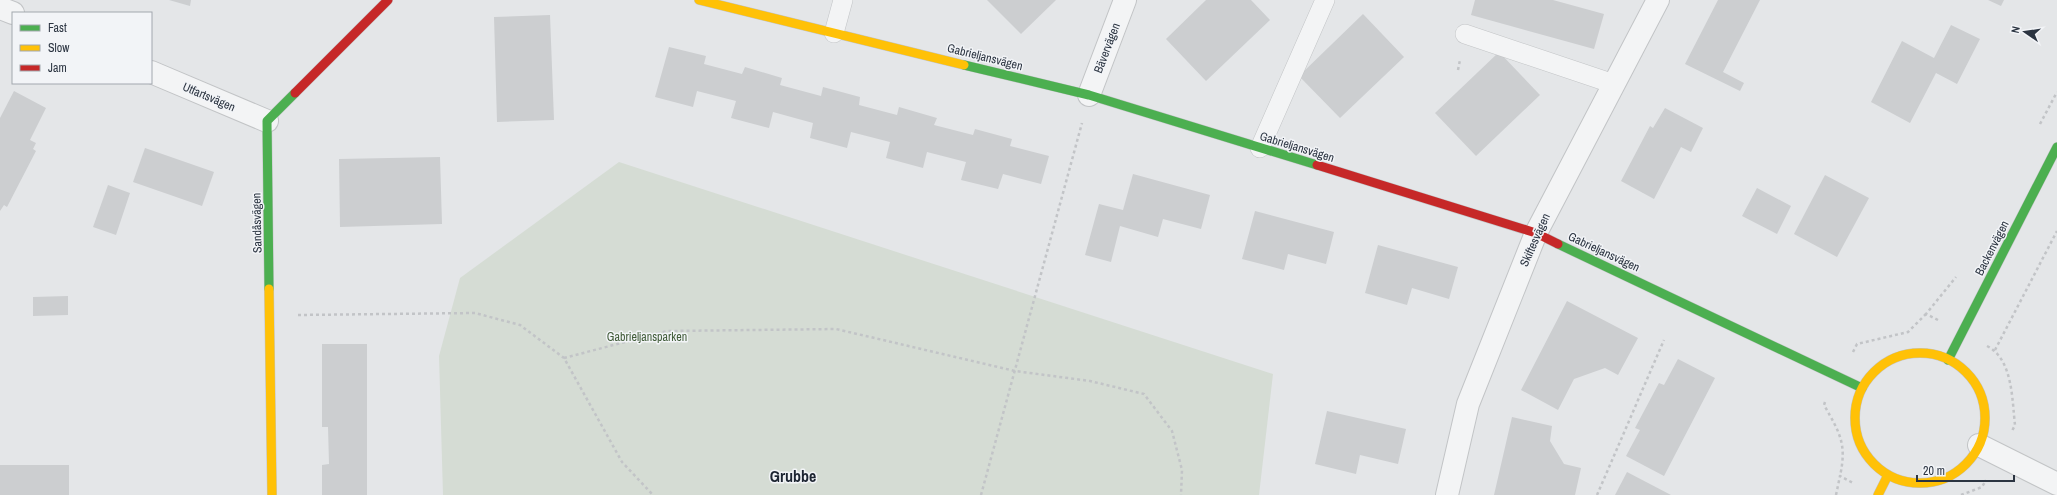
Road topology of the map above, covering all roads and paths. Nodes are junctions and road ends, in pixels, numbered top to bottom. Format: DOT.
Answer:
graph roads {
  1 [pos="388,0"];
  2 [pos="843,0"];
  3 [pos="1125,0"];
  4 [pos="1325,0"];
  5 [pos="1658,0"];
  6 [pos="704,1"];
  7 [pos="0,8"];
  8 [pos="12,13"];
  9 [pos="834,33"];
  10 [pos="1465,34"];
  11 [pos="152,72"];
  12 [pos="1614,84"];
  13 [pos="1089,95"];
  14 [pos="267,121"];
  15 [pos="2057,147"];
  16 [pos="1260,148"];
  17 [pos="2057,231"];
  18 [pos="1536,233"];
  19 [pos="270,316"];
  20 [pos="1962,333"];
  21 [pos="1664,340"];
  22 [pos="1994,350"];
  23 [pos="564,358"];
  24 [pos="1948,360"];
  25 [pos="1015,371"];
  26 [pos="1862,388"];
  27 [pos="1979,445"];
  28 [pos="2000,456"];
  29 [pos="1888,475"];
  30 [pos="2057,484"];
  31 [pos="272,495"];
  32 [pos="653,495"];
  33 [pos="981,495"];
  34 [pos="1181,495"];
  35 [pos="1447,495"];
  36 [pos="1597,495"];
  37 [pos="1878,495"];
  38 [pos="1960,495"];
  1 -- 14 [label="street"];
  2 -- 9 [label="lane"];
  3 -- 13 [label="street, Bävervägen"];
  4 -- 16 [label="lane"];
  5 -- 12 [label="street, Skiftesvägen"];
  6 -- 9 [label="street, Gabrieljansvägen"];
  7 -- 8 [label="street"];
  9 -- 13 [label="street, Gabrieljansvägen"];
  10 -- 12 [label="lane"];
  11 -- 14 [label="street, Utfartsvägen"];
  12 -- 18 [label="street, Skiftesvägen"];
  13 -- 16 [label="street, Gabrieljansvägen"];
  13 -- 25 [label="path"];
  14 -- 19 [label="street, Sandåsvägen"];
  15 -- 20 [label="street, Backenvägen"];
  16 -- 18 [label="street, Gabrieljansvägen"];
  17 -- 22 [label="path"];
  18 -- 26 [label="street, Gabrieljansvägen"];
  18 -- 35 [label="street, Skiftesvägen"];
  19 -- 23 [label="path"];
  19 -- 31 [label="street, Sandåsvägen"];
  20 -- 22 [label="path"];
  20 -- 24 [label="street, Backenvägen"];
  21 -- 36 [label="path"];
  22 -- 28 [label="path"];
  23 -- 25 [label="path"];
  23 -- 32 [label="path"];
  24 -- 26 [label="street"];
  24 -- 27 [label="street"];
  25 -- 33 [label="path"];
  25 -- 34 [label="path"];
  26 -- 29 [label="street"];
  27 -- 28 [label="street"];
  27 -- 29 [label="street"];
  28 -- 30 [label="street"];
  28 -- 38 [label="path"];
  29 -- 37 [label="street"];
}
